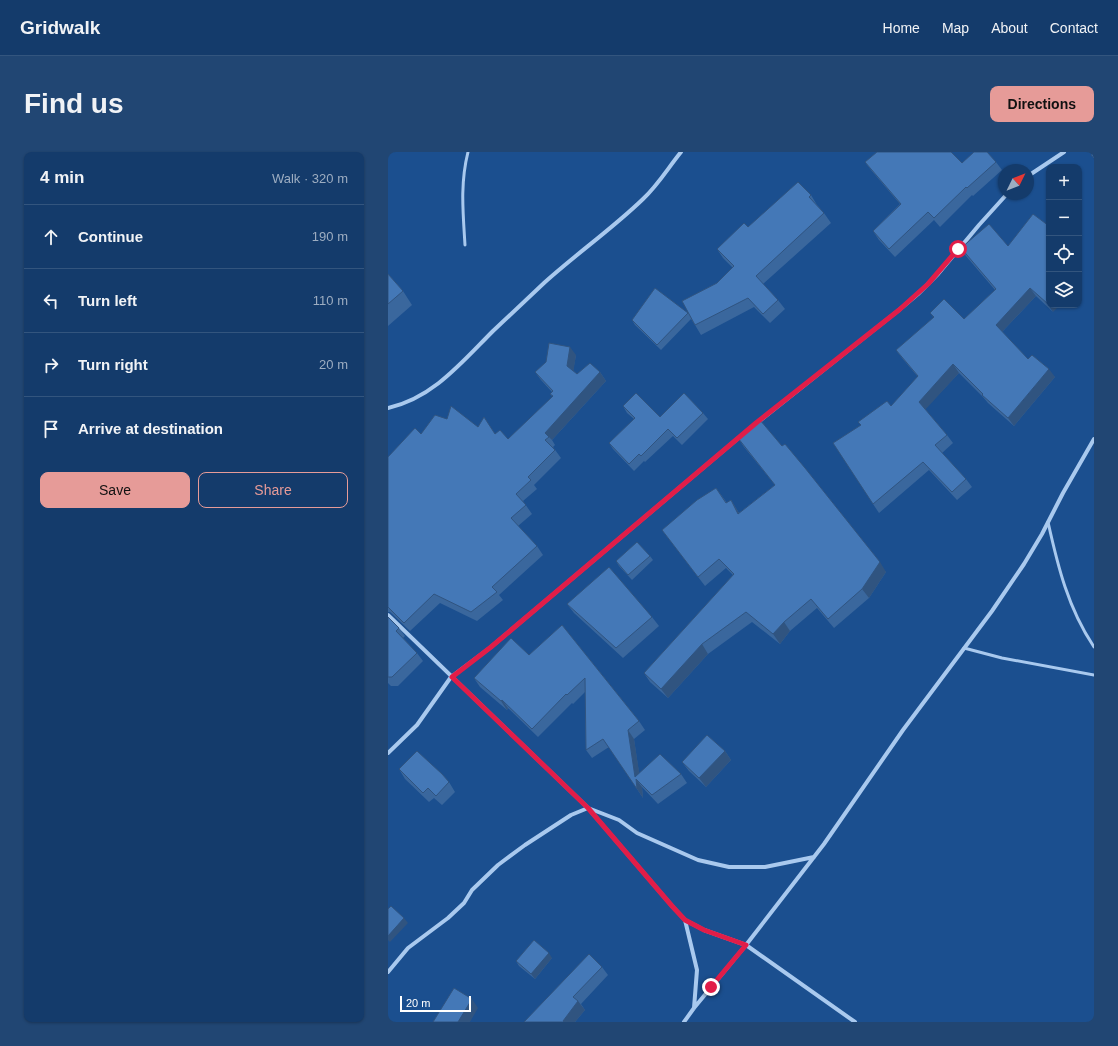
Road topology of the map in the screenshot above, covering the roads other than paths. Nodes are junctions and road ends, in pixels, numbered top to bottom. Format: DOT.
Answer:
graph roads {
  1 [pos="468,152"];
  2 [pos="681,152"];
  3 [pos="1064,152"];
  4 [pos="1034,172"];
  5 [pos="1001,200"];
  6 [pos="465,245"];
  7 [pos="388,408"];
  8 [pos="750,429"];
  9 [pos="744,434"];
  10 [pos="1094,439"];
  11 [pos="1048,522"];
  12 [pos="388,615"];
  13 [pos="1094,647"];
  14 [pos="964,648"];
  15 [pos="1094,675"];
  16 [pos="452,677"];
  17 [pos="388,753"];
  18 [pos="588,808"];
  19 [pos="814,857"];
  20 [pos="685,920"];
  21 [pos="746,945"];
  22 [pos="388,972"];
  23 [pos="694,1008"];
  24 [pos="684,1022"];
  25 [pos="855,1022"];
  1 -- 6 [label="lane"];
  2 -- 7 [label="street"];
  3 -- 4 [label="street"];
  5 -- 8 [label="street"];
  9 -- 16 [label="street"];
  10 -- 11 [label="street"];
  11 -- 13 [label="lane"];
  11 -- 14 [label="street"];
  12 -- 16 [label="street"];
  14 -- 15 [label="lane"];
  14 -- 19 [label="street"];
  16 -- 17 [label="street"];
  16 -- 18 [label="street"];
  18 -- 19 [label="street"];
  18 -- 20 [label="street"];
  18 -- 22 [label="street"];
  19 -- 21 [label="street"];
  20 -- 21 [label="street"];
  20 -- 23 [label="street"];
  21 -- 23 [label="street"];
  21 -- 25 [label="street"];
  23 -- 24 [label="street"];
}
